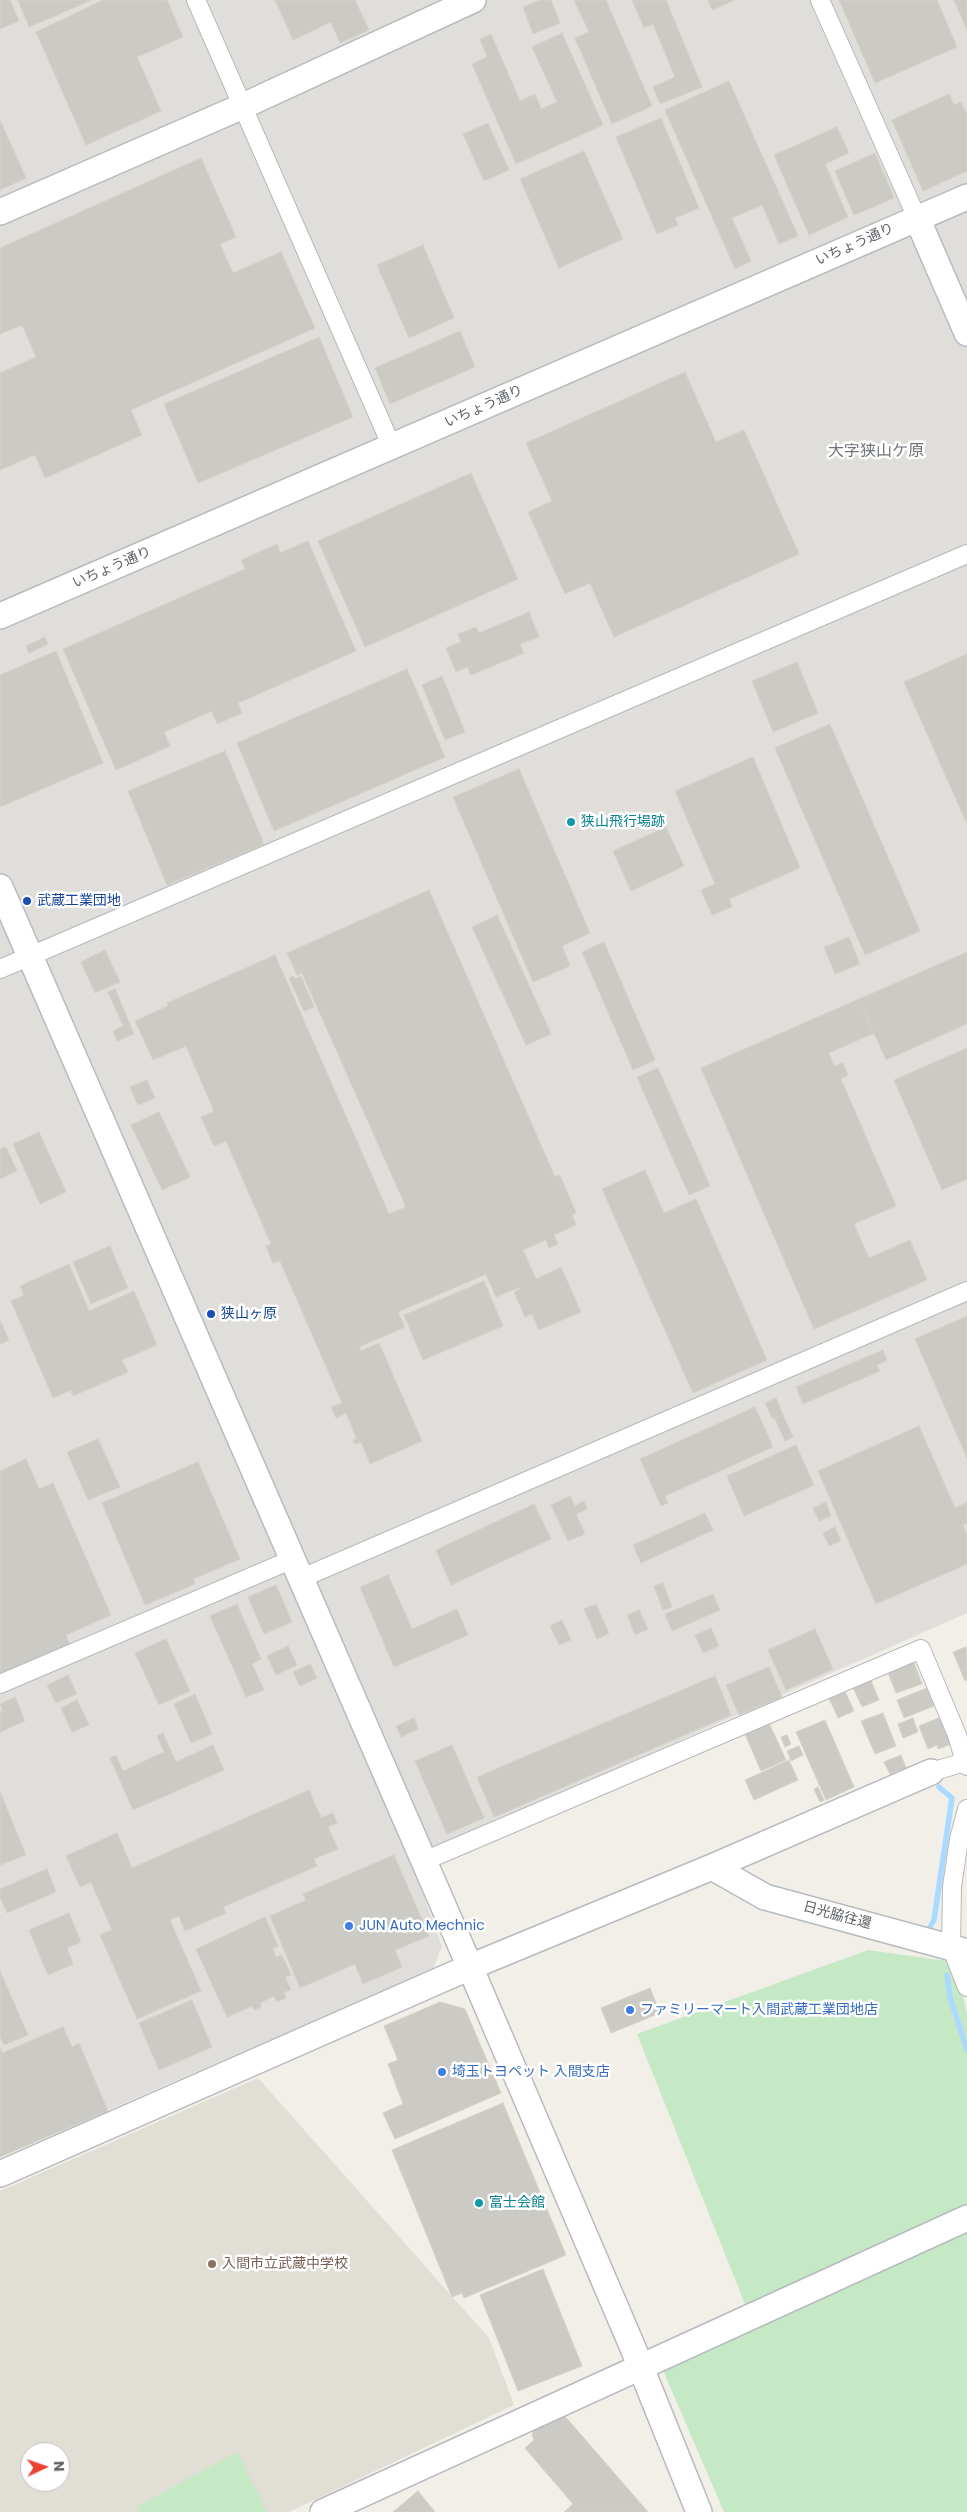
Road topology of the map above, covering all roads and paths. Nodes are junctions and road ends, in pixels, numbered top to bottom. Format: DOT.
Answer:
graph roads {
  1 [pos="196,0"];
  2 [pos="473,0"];
  3 [pos="820,0"];
  4 [pos="243,106"];
  5 [pos="967,197"];
  6 [pos="0,212"];
  7 [pos="917,218"];
  8 [pos="967,334"];
  9 [pos="392,447"];
  10 [pos="967,554"];
  11 [pos="0,616"];
  12 [pos="0,887"];
  13 [pos="30,956"];
  14 [pos="0,969"];
  15 [pos="967,1291"];
  16 [pos="297,1569"];
  17 [pos="0,1684"];
  18 [pos="966,1764"];
  19 [pos="931,1772"];
  20 [pos="967,1809"];
  21 [pos="424,1861"];
  22 [pos="712,1867"];
  23 [pos="959,1949"];
  24 [pos="470,1967"];
  25 [pos="967,1987"];
  26 [pos="0,2174"];
  27 [pos="967,2218"];
  28 [pos="640,2366"];
  29 [pos="323,2512"];
  30 [pos="699,2512"];
  1 -- 4 [label="street"];
  2 -- 4 [label="street"];
  3 -- 7 [label="street"];
  4 -- 6 [label="street"];
  4 -- 9 [label="street"];
  5 -- 7 [label="street, いちょう通り"];
  7 -- 8 [label="street"];
  7 -- 9 [label="street, いちょう通り"];
  9 -- 11 [label="street, いちょう通り"];
  10 -- 13 [label="street"];
  12 -- 13 [label="street"];
  13 -- 14 [label="street"];
  13 -- 16 [label="street"];
  15 -- 16 [label="street"];
  16 -- 17 [label="street"];
  16 -- 21 [label="street"];
  18 -- 19 [label="street"];
  18 -- 21 [label="street"];
  19 -- 22 [label="street"];
  20 -- 23 [label="street"];
  21 -- 24 [label="street"];
  22 -- 23 [label="street, 日光脇往還"];
  22 -- 24 [label="street"];
  23 -- 25 [label="street"];
  24 -- 26 [label="street"];
  24 -- 28 [label="street"];
  27 -- 28 [label="street"];
  28 -- 29 [label="street"];
  28 -- 30 [label="street"];
}
